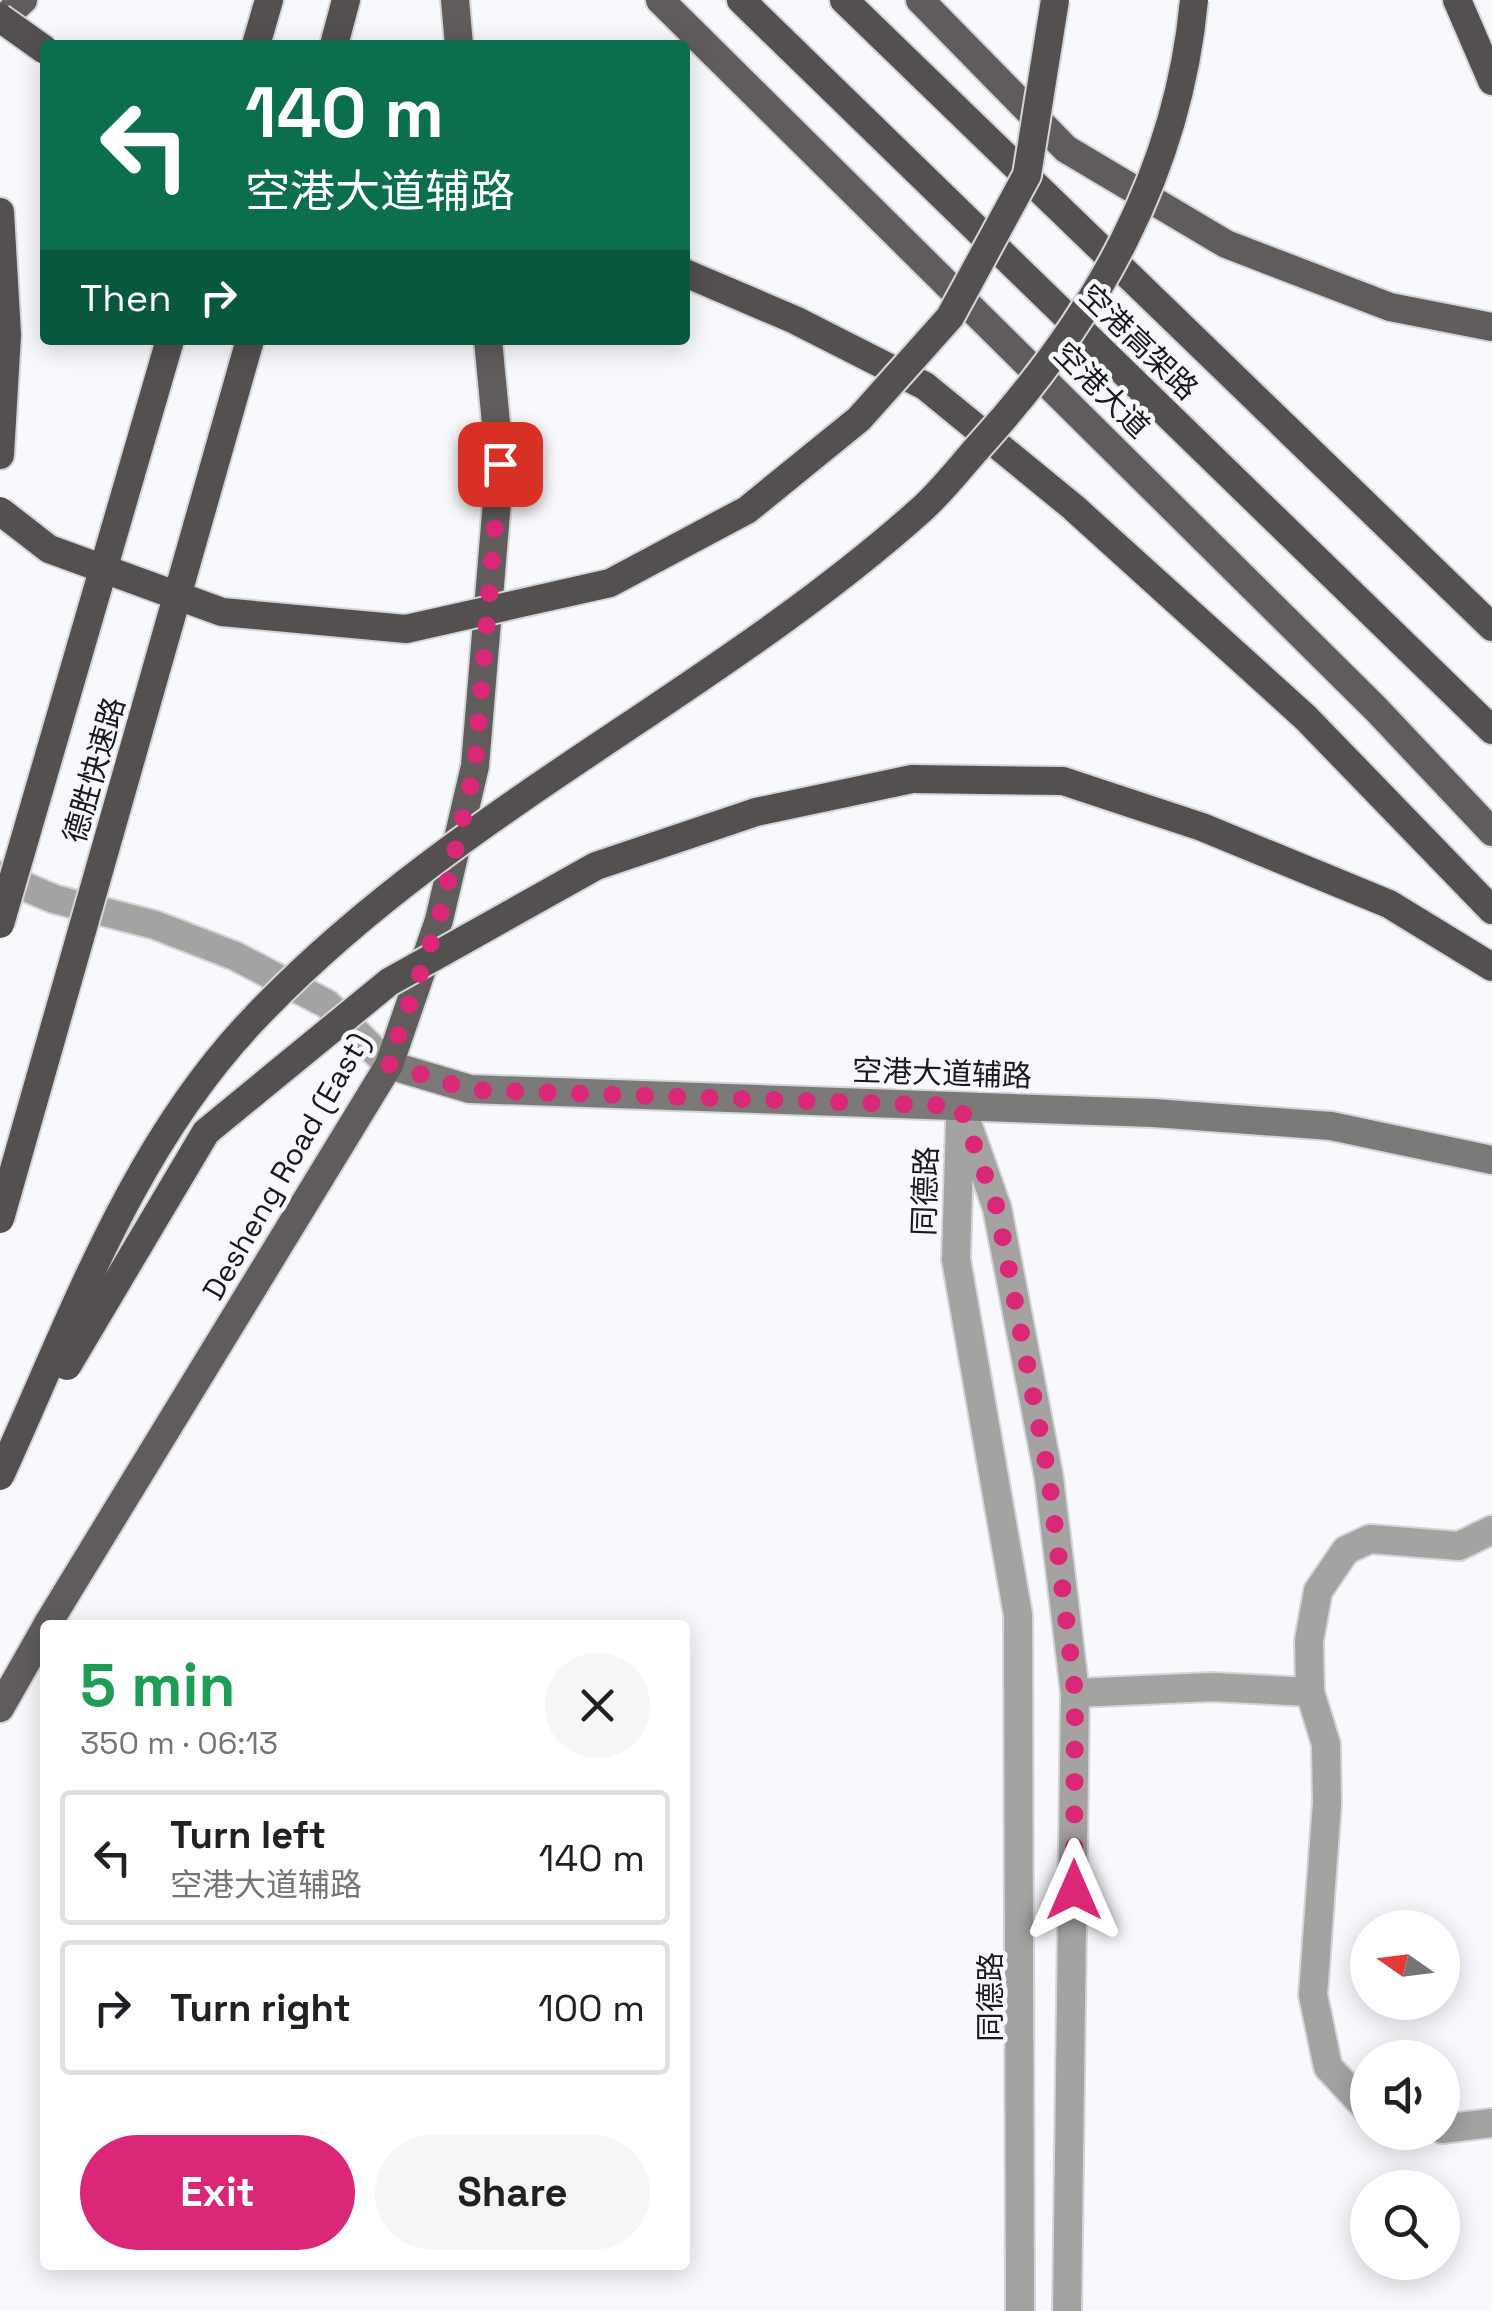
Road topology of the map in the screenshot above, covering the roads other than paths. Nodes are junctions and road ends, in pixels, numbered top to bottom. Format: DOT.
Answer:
graph roads {
  1 [pos="22,0"];
  2 [pos="269,0"];
  3 [pos="346,0"];
  4 [pos="455,0"];
  5 [pos="660,0"];
  6 [pos="741,0"];
  7 [pos="844,0"];
  8 [pos="920,0"];
  9 [pos="1056,0"];
  10 [pos="1194,0"];
  11 [pos="1457,0"];
  12 [pos="0,20"];
  13 [pos="257,40"];
  14 [pos="335,40"];
  15 [pos="459,40"];
  16 [pos="40,47"];
  17 [pos="1492,81"];
  18 [pos="0,212"];
  19 [pos="690,275"];
  20 [pos="1492,327"];
  21 [pos="169,345"];
  22 [pos="249,345"];
  23 [pos="488,345"];
  24 [pos="0,454"];
  25 [pos="0,512"];
  26 [pos="1492,627"];
  27 [pos="1492,730"];
  28 [pos="1492,832"];
  29 [pos="0,876"];
  30 [pos="1492,910"];
  31 [pos="0,924"];
  32 [pos="1492,967"];
  33 [pos="388,1064"];
  34 [pos="960,1106"];
  35 [pos="1492,1160"];
  36 [pos="0,1219"];
  37 [pos="0,1478"];
  38 [pos="1492,1530"];
  39 [pos="50,1620"];
  40 [pos="40,1638"];
  41 [pos="1075,1692"];
  42 [pos="1310,1692"];
  43 [pos="0,1708"];
  44 [pos="1350,2091"];
  45 [pos="1492,2124"];
  46 [pos="1460,2128"];
  47 [pos="1020,2311"];
  48 [pos="1068,2311"];
  1 -- 12 [label="main road"];
  2 -- 13 [label="highway"];
  3 -- 14 [label="highway"];
  4 -- 15 [label="main road"];
  5 -- 28 [label="main road, 空港大道"];
  6 -- 27 [label="highway, 空港高架路"];
  7 -- 26 [label="highway, 空港高架路"];
  8 -- 20 [label="main road"];
  9 -- 25 [label="highway, bridge"];
  10 -- 37 [label="highway, bridge"];
  11 -- 17 [label="highway"];
  12 -- 16 [label="highway, bridge"];
  18 -- 24 [label="highway"];
  19 -- 30 [label="highway, bridge"];
  21 -- 31 [label="highway, 德胜快速路, bridge"];
  22 -- 36 [label="highway, 德胜快速路, bridge"];
  23 -- 33 [label="main road, Desheng Road (East)"];
  29 -- 33 [label="street"];
  32 -- 37 [label="highway, bridge"];
  33 -- 34 [label="main road, 空港大道辅路"];
  33 -- 39 [label="main road, Desheng Road (East)"];
  34 -- 35 [label="main road, 空港大道辅路"];
  34 -- 41 [label="street, 同德路"];
  34 -- 47 [label="street, 同德路"];
  38 -- 42 [label="street"];
  40 -- 43 [label="main road, Desheng Road (East)"];
  41 -- 42 [label="street"];
  41 -- 48 [label="street, 同德路"];
  42 -- 44 [label="street"];
  45 -- 46 [label="street"];
}
